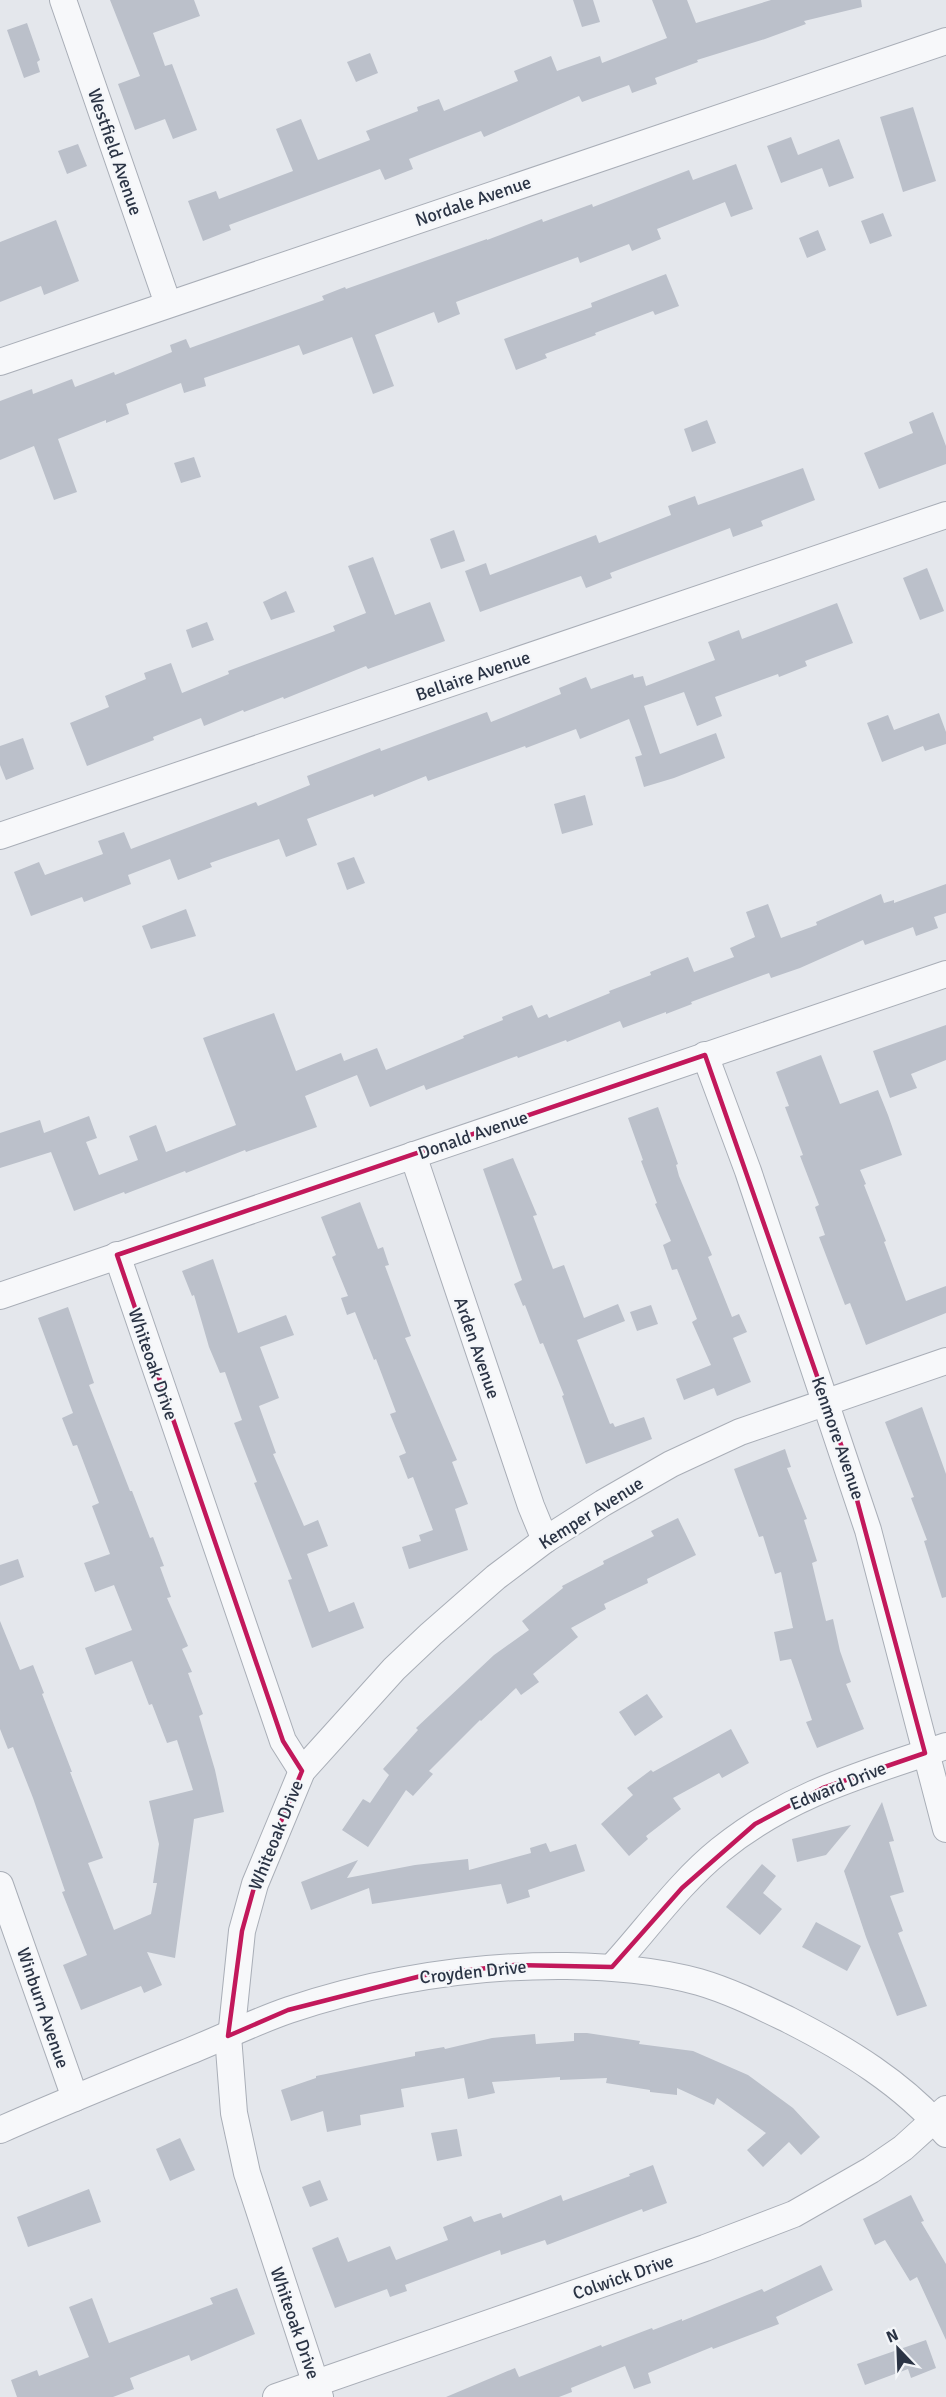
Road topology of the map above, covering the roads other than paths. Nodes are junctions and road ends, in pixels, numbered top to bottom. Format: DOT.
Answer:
graph roads {
  1 [pos="63,0"];
  2 [pos="946,41"];
  3 [pos="168,304"];
  4 [pos="0,362"];
  5 [pos="946,515"];
  6 [pos="0,836"];
  7 [pos="946,974"];
  8 [pos="705,1055"];
  9 [pos="413,1155"];
  10 [pos="117,1255"];
  11 [pos="0,1296"];
  12 [pos="946,1361"];
  13 [pos="825,1401"];
  14 [pos="546,1540"];
  15 [pos="935,1750"];
  16 [pos="302,1771"];
  17 [pos="946,1829"];
  18 [pos="0,1885"];
  19 [pos="612,1967"];
  20 [pos="228,2036"];
  21 [pos="75,2098"];
  22 [pos="942,2121"];
  23 [pos="0,2130"];
  24 [pos="318,2390"];
  25 [pos="276,2397"];
  1 -- 3 [label="street, Westfield Avenue"];
  2 -- 3 [label="street, Nordale Avenue"];
  3 -- 4 [label="street, Nordale Avenue"];
  5 -- 6 [label="street, Bellaire Avenue"];
  7 -- 8 [label="street, Donald Avenue"];
  8 -- 9 [label="street, Donald Avenue"];
  8 -- 13 [label="street, Kenmore Avenue"];
  9 -- 10 [label="street, Donald Avenue"];
  9 -- 14 [label="street, Arden Avenue"];
  10 -- 11 [label="street, Donald Avenue"];
  10 -- 16 [label="street, Whiteoak Drive"];
  12 -- 13 [label="street, Kemper Avenue"];
  13 -- 14 [label="street, Kemper Avenue"];
  13 -- 15 [label="street, Kenmore Avenue"];
  14 -- 16 [label="street, Kemper Avenue"];
  15 -- 17 [label="street, Kenmore Avenue"];
  15 -- 19 [label="street, Edward Drive"];
  16 -- 20 [label="street, Whiteoak Drive"];
  18 -- 21 [label="street, Winburn Avenue"];
  19 -- 20 [label="street, Croyden Drive"];
  19 -- 22 [label="street, Croyden Drive"];
  20 -- 21 [label="street, Croyden Drive"];
  20 -- 24 [label="street, Whiteoak Drive"];
  21 -- 23 [label="street, Croyden Drive"];
  22 -- 24 [label="street, Colwick Drive"];
  24 -- 25 [label="street, Colwick Drive"];
}
